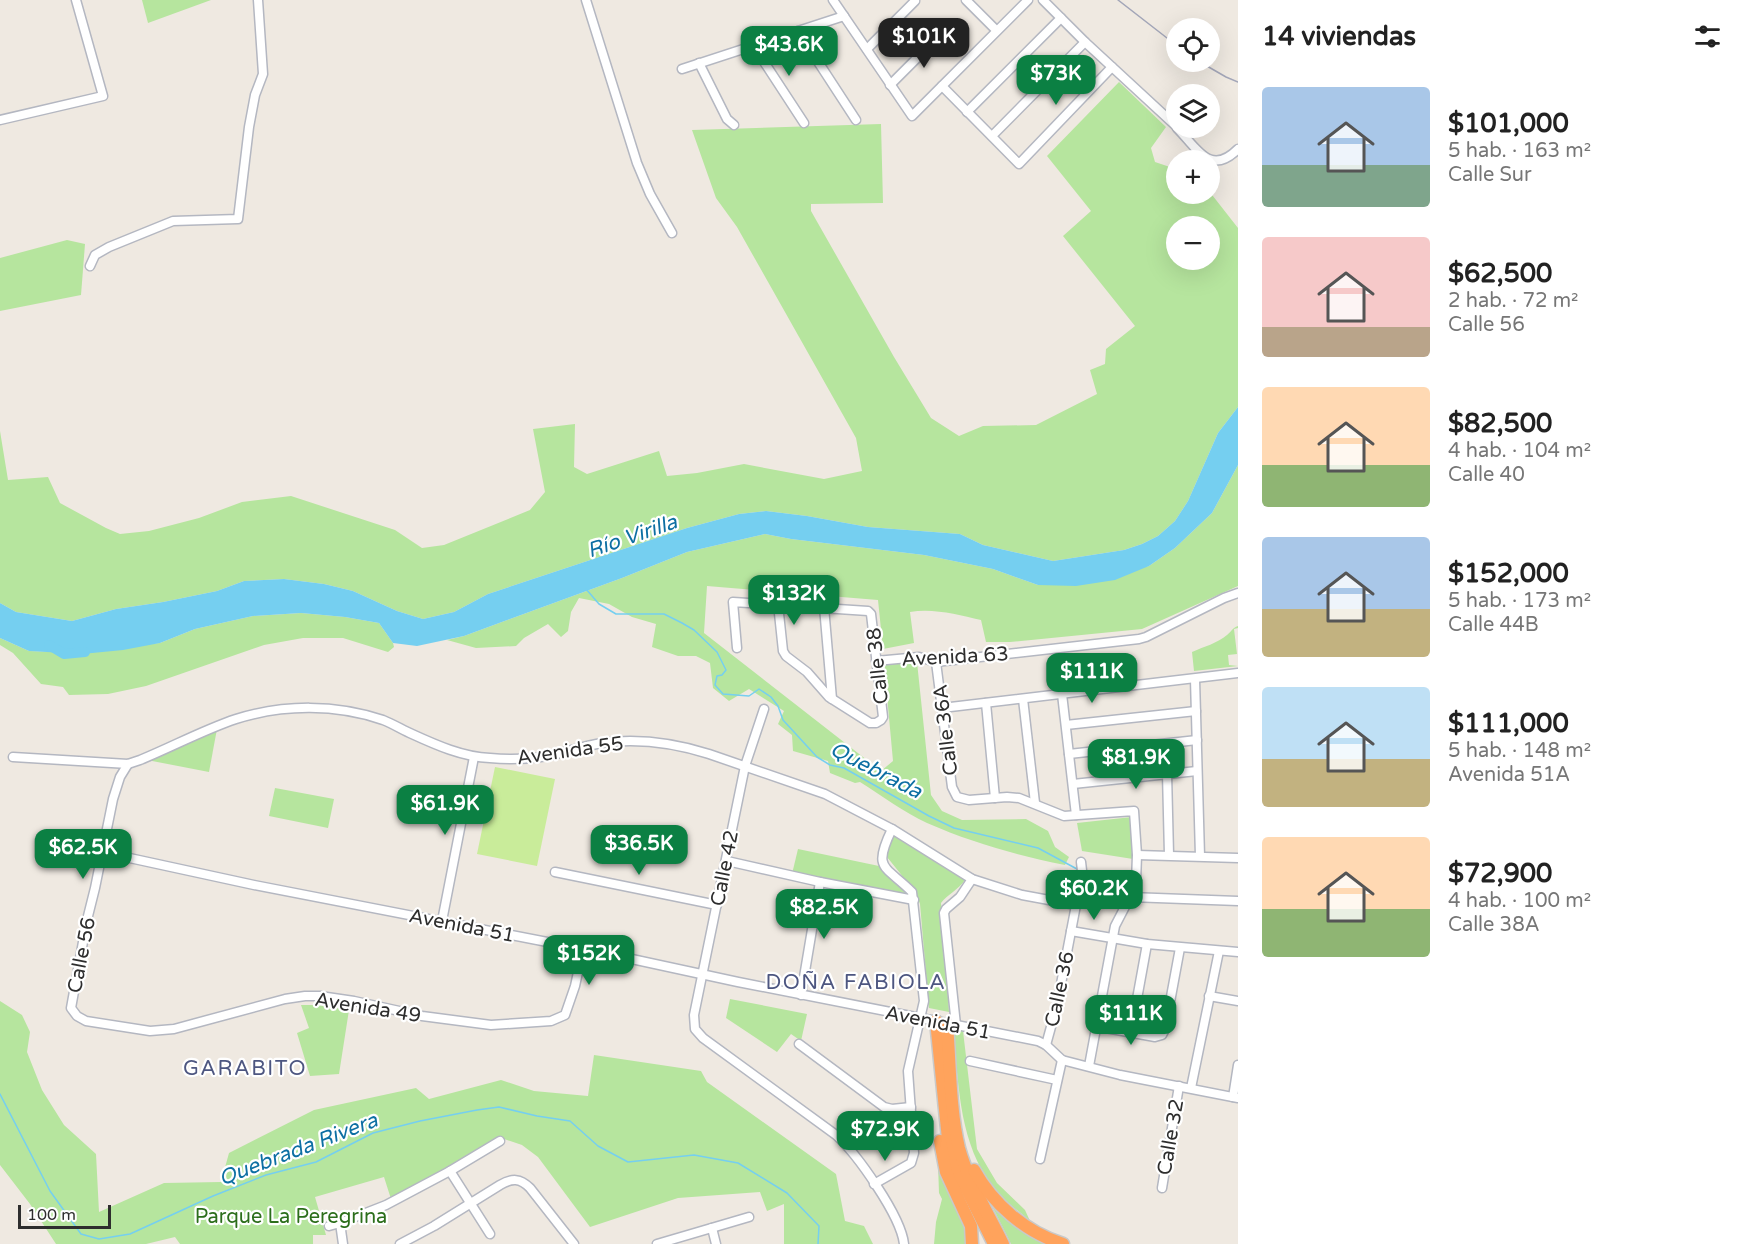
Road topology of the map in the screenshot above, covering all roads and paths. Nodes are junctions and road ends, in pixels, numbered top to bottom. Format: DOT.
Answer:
graph roads {
  1 [pos="76,0"];
  2 [pos="258,0"];
  3 [pos="585,0"];
  4 [pos="833,0"];
  5 [pos="966,0"];
  6 [pos="1028,0"];
  7 [pos="1044,0"];
  8 [pos="915,2"];
  9 [pos="844,16"];
  10 [pos="1061,18"];
  11 [pos="996,30"];
  12 [pos="798,31"];
  13 [pos="940,35"];
  14 [pos="1085,42"];
  15 [pos="753,45"];
  16 [pos="867,49"];
  17 [pos="699,63"];
  18 [pos="1112,67"];
  19 [pos="682,69"];
  20 [pos="890,86"];
  21 [pos="942,86"];
  22 [pos="967,112"];
  23 [pos="1166,117"];
  24 [pos="0,120"];
  25 [pos="856,120"];
  26 [pos="804,123"];
  27 [pos="734,124"];
  28 [pos="992,136"];
  29 [pos="1186,138"];
  30 [pos="1238,149"];
  31 [pos="672,232"];
  32 [pos="90,266"];
  33 [pos="1238,593"];
  34 [pos="778,604"];
  35 [pos="824,607"];
  36 [pos="737,648"];
  37 [pos="876,661"];
  38 [pos="936,662"];
  39 [pos="1238,673"];
  40 [pos="1195,679"];
  41 [pos="1062,694"];
  42 [pos="832,699"];
  43 [pos="1023,699"];
  44 [pos="986,703"];
  45 [pos="942,708"];
  46 [pos="765,709"];
  47 [pos="1196,711"];
  48 [pos="1066,725"];
  49 [pos="1197,740"];
  50 [pos="1069,754"];
  51 [pos="13,757"];
  52 [pos="474,757"];
  53 [pos="128,764"];
  54 [pos="745,766"];
  55 [pos="1197,771"];
  56 [pos="1167,773"];
  57 [pos="1072,784"];
  58 [pos="995,798"];
  59 [pos="1035,803"];
  60 [pos="1076,815"];
  61 [pos="892,829"];
  62 [pos="102,852"];
  63 [pos="1137,855"];
  64 [pos="1170,855"];
  65 [pos="1200,856"];
  66 [pos="1238,858"];
  67 [pos="727,861"];
  68 [pos="1081,862"];
  69 [pos="555,872"];
  70 [pos="972,879"];
  71 [pos="820,882"];
  72 [pos="1130,897"];
  73 [pos="914,900"];
  74 [pos="1238,901"];
  75 [pos="717,905"];
  76 [pos="1076,905"];
  77 [pos="442,921"];
  78 [pos="1071,931"];
  79 [pos="1112,938"];
  80 [pos="1147,944"];
  81 [pos="1180,948"];
  82 [pos="583,949"];
  83 [pos="1219,951"];
  84 [pos="1238,952"];
  85 [pos="702,975"];
  86 [pos="801,995"];
  87 [pos="1209,996"];
  88 [pos="1238,1001"];
  89 [pos="71,1008"];
  90 [pos="921,1018"];
  91 [pos="946,1023"];
  92 [pos="1095,1026"];
  93 [pos="1131,1032"];
  94 [pos="799,1044"];
  95 [pos="937,1044"];
  96 [pos="1046,1045"];
  97 [pos="1062,1060"];
  98 [pos="970,1061"];
  99 [pos="1238,1065"];
  100 [pos="1089,1066"];
  101 [pos="1057,1080"];
  102 [pos="1179,1086"];
  103 [pos="1191,1089"];
  104 [pos="1235,1097"];
  105 [pos="911,1107"];
  106 [pos="954,1108"];
  107 [pos="500,1141"];
  108 [pos="1040,1159"];
  109 [pos="450,1171"];
  110 [pos="874,1184"];
  111 [pos="1162,1188"];
  112 [pos="470,1203"];
  113 [pos="749,1217"];
  114 [pos="340,1223"];
  115 [pos="328,1226"];
  116 [pos="712,1228"];
  117 [pos="490,1234"];
  118 [pos="343,1244"];
  119 [pos="400,1244"];
  120 [pos="574,1244"];
  121 [pos="657,1244"];
  122 [pos="716,1244"];
  123 [pos="904,1244"];
  124 [pos="972,1244"];
  125 [pos="994,1244"];
  126 [pos="1003,1244"];
  127 [pos="1063,1244"];
  1 -- 24 [label="street"];
  2 -- 32 [label="street"];
  3 -- 31 [label="street"];
  4 -- 9 [label="street"];
  5 -- 11 [label="street"];
  6 -- 11 [label="street"];
  7 -- 10 [label="street"];
  8 -- 16 [label="street"];
  9 -- 12 [label="street"];
  9 -- 16 [label="street"];
  10 -- 14 [label="street"];
  10 -- 22 [label="street"];
  11 -- 21 [label="street"];
  12 -- 15 [label="street"];
  12 -- 25 [label="street"];
  13 -- 20 [label="street"];
  14 -- 18 [label="street"];
  14 -- 28 [label="street"];
  15 -- 17 [label="street"];
  15 -- 26 [label="street"];
  16 -- 20 [label="street"];
  17 -- 19 [label="street"];
  17 -- 27 [label="street"];
  18 -- 23 [label="street"];
  18 -- 28 [label="street"];
  20 -- 21 [label="street"];
  21 -- 22 [label="street"];
  22 -- 28 [label="street"];
  29 -- 30 [label="street"];
  33 -- 38 [label="street, Avenida 63"];
  34 -- 35 [label="street"];
  34 -- 36 [label="street"];
  34 -- 42 [label="street"];
  35 -- 37 [label="street, Calle 38"];
  35 -- 42 [label="street"];
  37 -- 38 [label="street, Avenida 63"];
  37 -- 42 [label="street, Calle 38"];
  38 -- 45 [label="street, Calle 36A"];
  39 -- 40 [label="street"];
  40 -- 41 [label="street"];
  40 -- 47 [label="street"];
  41 -- 43 [label="street"];
  41 -- 48 [label="street"];
  43 -- 44 [label="street"];
  43 -- 59 [label="street"];
  44 -- 45 [label="street"];
  44 -- 58 [label="street"];
  45 -- 58 [label="street, Calle 36A"];
  46 -- 54 [label="street, Calle 42"];
  47 -- 48 [label="street"];
  47 -- 49 [label="street"];
  48 -- 50 [label="street"];
  49 -- 50 [label="street"];
  49 -- 55 [label="street"];
  50 -- 57 [label="street"];
  51 -- 53 [label="street, Avenida 55"];
  52 -- 53 [label="street, Avenida 55"];
  52 -- 54 [label="street, Avenida 55"];
  52 -- 77 [label="street"];
  53 -- 62 [label="street, Calle 56"];
  54 -- 61 [label="street, Avenida 55"];
  54 -- 67 [label="street, Calle 42"];
  55 -- 56 [label="street"];
  55 -- 65 [label="street"];
  56 -- 57 [label="street"];
  56 -- 64 [label="street"];
  57 -- 60 [label="street"];
  58 -- 59 [label="street"];
  59 -- 60 [label="street"];
  60 -- 63 [label="street"];
  61 -- 70 [label="street, Avenida 55"];
  61 -- 73 [label="street"];
  62 -- 77 [label="street, Avenida 51"];
  62 -- 89 [label="street, Calle 56"];
  63 -- 64 [label="street"];
  63 -- 72 [label="street"];
  64 -- 65 [label="street"];
  65 -- 66 [label="street"];
  67 -- 71 [label="street"];
  67 -- 75 [label="street, Calle 42"];
  68 -- 76 [label="street, Calle 36"];
  69 -- 75 [label="street"];
  70 -- 76 [label="street, Avenida 55"];
  70 -- 91 [label="street"];
  71 -- 73 [label="street"];
  71 -- 86 [label="street"];
  72 -- 74 [label="street"];
  72 -- 79 [label="street"];
  73 -- 90 [label="street"];
  75 -- 85 [label="street, Calle 42"];
  76 -- 78 [label="street, Calle 36"];
  77 -- 82 [label="street, Avenida 51"];
  78 -- 79 [label="street"];
  78 -- 96 [label="street, Calle 36"];
  79 -- 80 [label="street"];
  79 -- 92 [label="street"];
  80 -- 81 [label="street"];
  80 -- 93 [label="street"];
  81 -- 83 [label="street"];
  81 -- 93 [label="street"];
  82 -- 85 [label="street, Avenida 51"];
  82 -- 89 [label="street, Avenida 49"];
  83 -- 84 [label="street"];
  83 -- 87 [label="street, Calle 32"];
  85 -- 86 [label="street, Avenida 51"];
  85 -- 110 [label="street, Calle 42"];
  86 -- 90 [label="street, Avenida 51"];
  87 -- 88 [label="street"];
  87 -- 103 [label="street, Calle 32"];
  90 -- 91 [label="street, Avenida 51"];
  90 -- 105 [label="street"];
  91 -- 95 [label="highway"];
  91 -- 96 [label="street, Avenida 51"];
  91 -- 106 [label="highway"];
  92 -- 93 [label="street"];
  92 -- 100 [label="street"];
  94 -- 105 [label="street"];
  95 -- 124 [label="highway"];
  95 -- 125 [label="highway"];
  96 -- 97 [label="street, Avenida 51"];
  97 -- 100 [label="street"];
  97 -- 101 [label="street"];
  98 -- 101 [label="street"];
  99 -- 104 [label="street"];
  100 -- 102 [label="street"];
  101 -- 108 [label="street"];
  102 -- 103 [label="street"];
  102 -- 111 [label="street, Calle 32"];
  103 -- 104 [label="street"];
  105 -- 110 [label="street"];
  106 -- 126 [label="highway"];
  106 -- 127 [label="highway"];
  107 -- 109 [label="street"];
  109 -- 112 [label="street"];
  109 -- 114 [label="street"];
  110 -- 123 [label="street"];
  112 -- 117 [label="street"];
  112 -- 119 [label="street"];
  112 -- 120 [label="street"];
  113 -- 116 [label="street"];
  114 -- 115 [label="street"];
  114 -- 118 [label="street"];
  116 -- 121 [label="street"];
  116 -- 122 [label="street"];
}
